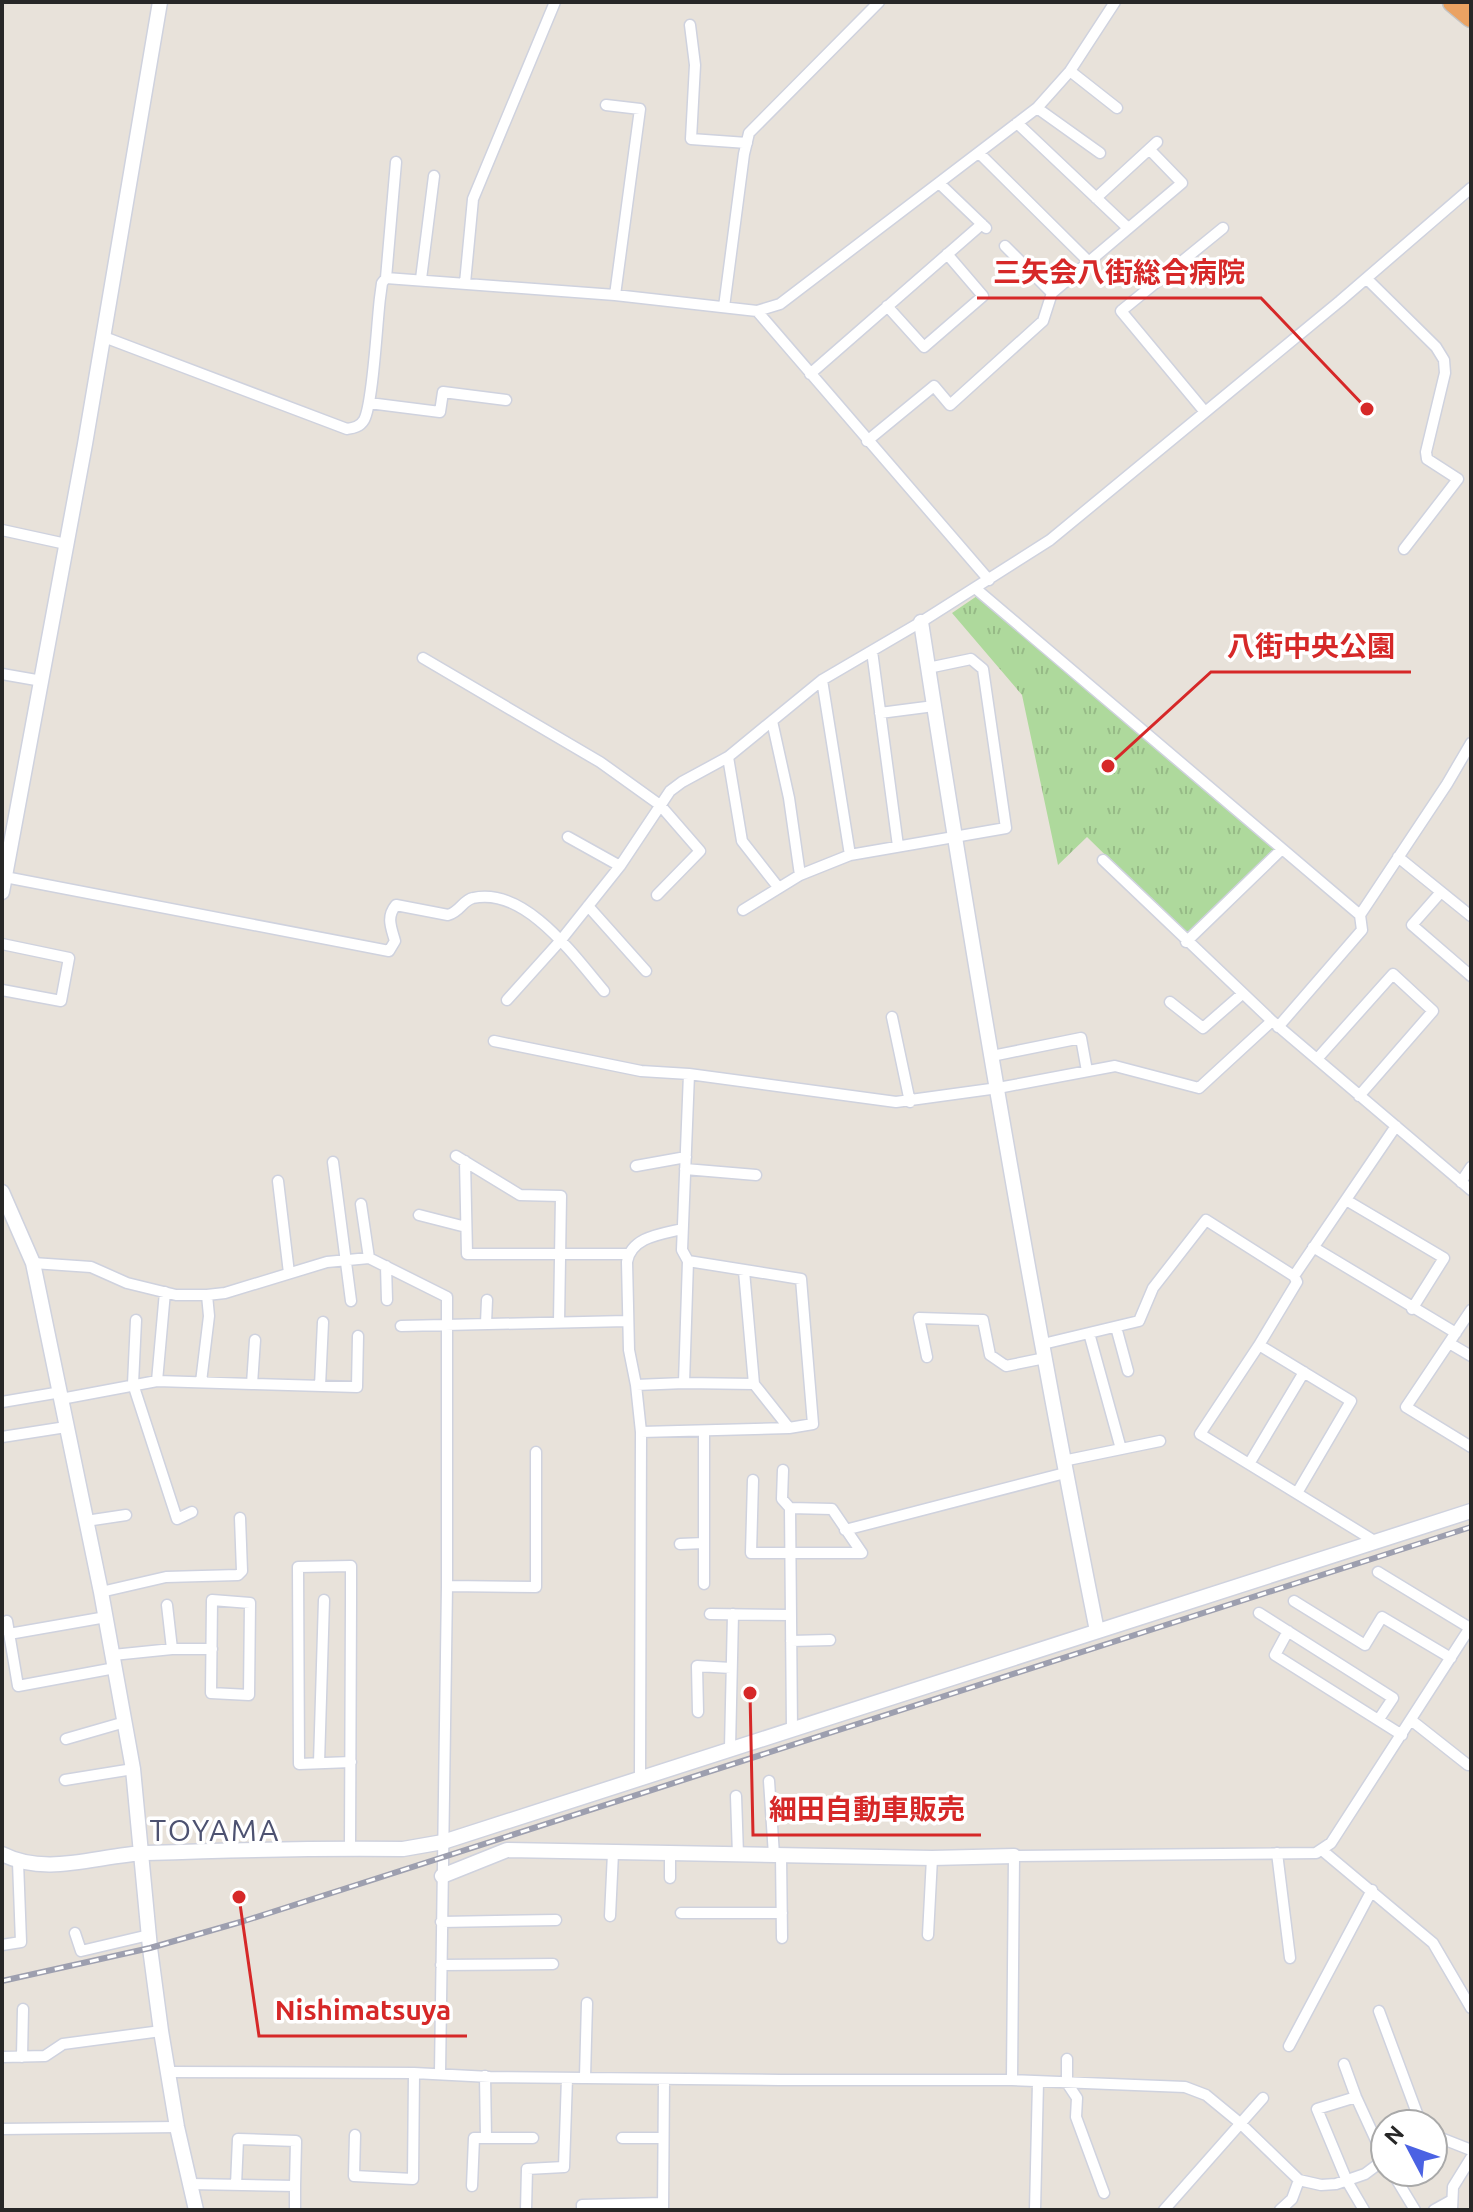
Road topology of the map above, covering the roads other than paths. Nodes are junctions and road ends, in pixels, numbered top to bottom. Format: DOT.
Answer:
graph roads {
  1 [pos="160,2"];
  2 [pos="555,2"];
  3 [pos="879,2"];
  4 [pos="1115,2"];
  5 [pos="1453,2"];
  6 [pos="1471,17"];
  7 [pos="690,25"];
  8 [pos="1070,71"];
  9 [pos="606,105"];
  10 [pos="1037,108"];
  11 [pos="1117,108"];
  12 [pos="1017,123"];
  13 [pos="747,143"];
  14 [pos="979,153"];
  15 [pos="1100,153"];
  16 [pos="396,162"];
  17 [pos="434,176"];
  18 [pos="939,183"];
  19 [pos="1471,188"];
  20 [pos="1096,198"];
  21 [pos="1128,228"];
  22 [pos="1223,228"];
  23 [pos="1005,246"];
  24 [pos="947,254"];
  25 [pos="1089,262"];
  26 [pos="386,278"];
  27 [pos="421,279"];
  28 [pos="1367,279"];
  29 [pos="465,283"];
  30 [pos="1052,293"];
  31 [pos="615,295"];
  32 [pos="887,306"];
  33 [pos="724,307"];
  34 [pos="757,311"];
  35 [pos="104,337"];
  36 [pos="810,374"];
  37 [pos="506,400"];
  38 [pos="369,403"];
  39 [pos="1205,412"];
  40 [pos="867,441"];
  41 [pos="2,530"];
  42 [pos="66,544"];
  43 [pos="1404,549"];
  44 [pos="989,580"];
  45 [pos="975,588"];
  46 [pos="921,622"];
  47 [pos="872,651"];
  48 [pos="423,658"];
  49 [pos="928,668"];
  50 [pos="2,674"];
  51 [pos="822,680"];
  52 [pos="42,681"];
  53 [pos="934,706"];
  54 [pos="880,713"];
  55 [pos="772,721"];
  56 [pos="1470,747"];
  57 [pos="728,757"];
  58 [pos="660,805"];
  59 [pos="568,837"];
  60 [pos="954,837"];
  61 [pos="898,846"];
  62 [pos="1282,849"];
  63 [pos="850,855"];
  64 [pos="1398,857"];
  65 [pos="1103,860"];
  66 [pos="620,866"];
  67 [pos="800,875"];
  68 [pos="3,884"];
  69 [pos="778,887"];
  70 [pos="1441,892"];
  71 [pos="657,895"];
  72 [pos="588,906"];
  73 [pos="743,910"];
  74 [pos="1360,915"];
  75 [pos="1471,916"];
  76 [pos="561,940"];
  77 [pos="1186,942"];
  78 [pos="2,944"];
  79 [pos="646,971"];
  80 [pos="1471,976"];
  81 [pos="2,990"];
  82 [pos="604,991"];
  83 [pos="1242,994"];
  84 [pos="507,1000"];
  85 [pos="1170,1002"];
  86 [pos="892,1017"];
  87 [pos="1275,1024"];
  88 [pos="494,1041"];
  89 [pos="992,1056"];
  90 [pos="1317,1059"];
  91 [pos="1087,1071"];
  92 [pos="689,1074"];
  93 [pos="998,1088"];
  94 [pos="1359,1096"];
  95 [pos="910,1102"];
  96 [pos="1396,1126"];
  97 [pos="686,1157"];
  98 [pos="333,1162"];
  99 [pos="636,1166"];
  100 [pos="1471,1167"];
  101 [pos="685,1169"];
  102 [pos="756,1175"];
  103 [pos="278,1181"];
  104 [pos="1461,1182"];
  105 [pos="1471,1190"];
  106 [pos="2,1192"];
  107 [pos="1346,1200"];
  108 [pos="361,1204"];
  109 [pos="419,1215"];
  110 [pos="466,1227"];
  111 [pos="682,1229"];
  112 [pos="1313,1247"];
  113 [pos="562,1254"];
  114 [pos="628,1254"];
  115 [pos="369,1258"];
  116 [pos="346,1260"];
  117 [pos="688,1261"];
  118 [pos="33,1263"];
  119 [pos="386,1266"];
  120 [pos="744,1271"];
  121 [pos="289,1273"];
  122 [pos="1294,1276"];
  123 [pos="165,1292"];
  124 [pos="207,1295"];
  125 [pos="387,1300"];
  126 [pos="487,1300"];
  127 [pos="351,1301"];
  128 [pos="1412,1309"];
  129 [pos="1471,1310"];
  130 [pos="136,1320"];
  131 [pos="627,1321"];
  132 [pos="323,1322"];
  133 [pos="559,1322"];
  134 [pos="486,1323"];
  135 [pos="449,1324"];
  136 [pos="401,1326"];
  137 [pos="1116,1327"];
  138 [pos="1089,1333"];
  139 [pos="358,1336"];
  140 [pos="1452,1338"];
  141 [pos="255,1340"];
  142 [pos="1259,1345"];
  143 [pos="1044,1351"];
  144 [pos="1471,1356"];
  145 [pos="927,1357"];
  146 [pos="1128,1371"];
  147 [pos="1304,1372"];
  148 [pos="157,1381"];
  149 [pos="201,1382"];
  150 [pos="684,1383"];
  151 [pos="133,1384"];
  152 [pos="252,1384"];
  153 [pos="754,1384"];
  154 [pos="636,1385"];
  155 [pos="320,1386"];
  156 [pos="61,1395"];
  157 [pos="2,1402"];
  158 [pos="66,1427"];
  159 [pos="789,1428"];
  160 [pos="704,1431"];
  161 [pos="641,1432"];
  162 [pos="2,1437"];
  163 [pos="1160,1441"];
  164 [pos="1471,1447"];
  165 [pos="1121,1449"];
  166 [pos="536,1452"];
  167 [pos="1249,1464"];
  168 [pos="1064,1467"];
  169 [pos="783,1470"];
  170 [pos="753,1480"];
  171 [pos="1297,1493"];
  172 [pos="790,1508"];
  173 [pos="1471,1511"];
  174 [pos="192,1512"];
  175 [pos="126,1515"];
  176 [pos="240,1518"];
  177 [pos="86,1521"];
  178 [pos="845,1530"];
  179 [pos="1376,1542"];
  180 [pos="704,1543"];
  181 [pos="680,1544"];
  182 [pos="790,1553"];
  183 [pos="1378,1572"];
  184 [pos="704,1584"];
  185 [pos="447,1586"];
  186 [pos="101,1592"];
  187 [pos="324,1600"];
  188 [pos="1294,1601"];
  189 [pos="167,1605"];
  190 [pos="1259,1613"];
  191 [pos="710,1614"];
  192 [pos="733,1614"];
  193 [pos="791,1615"];
  194 [pos="106,1617"];
  195 [pos="7,1621"];
  196 [pos="1470,1627"];
  197 [pos="1097,1631"];
  198 [pos="1288,1631"];
  199 [pos="9,1634"];
  200 [pos="830,1640"];
  201 [pos="791,1641"];
  202 [pos="172,1649"];
  203 [pos="212,1649"];
  204 [pos="1451,1658"];
  205 [pos="114,1662"];
  206 [pos="731,1668"];
  207 [pos="698,1712"];
  208 [pos="1379,1719"];
  209 [pos="1411,1720"];
  210 [pos="125,1722"];
  211 [pos="792,1729"];
  212 [pos="1402,1735"];
  213 [pos="66,1739"];
  214 [pos="730,1748"];
  215 [pos="351,1762"];
  216 [pos="319,1763"];
  217 [pos="1468,1765"];
  218 [pos="133,1769"];
  219 [pos="640,1777"];
  220 [pos="65,1780"];
  221 [pos="769,1781"];
  222 [pos="736,1796"];
  223 [pos="443,1842"];
  224 [pos="350,1848"];
  225 [pos="1323,1851"];
  226 [pos="142,1853"];
  227 [pos="613,1853"];
  228 [pos="1277,1853"];
  229 [pos="2,1854"];
  230 [pos="670,1854"];
  231 [pos="738,1855"];
  232 [pos="778,1855"];
  233 [pos="1014,1856"];
  234 [pos="932,1858"];
  235 [pos="18,1862"];
  236 [pos="442,1876"];
  237 [pos="670,1878"];
  238 [pos="1372,1890"];
  239 [pos="681,1913"];
  240 [pos="782,1913"];
  241 [pos="610,1916"];
  242 [pos="556,1920"];
  243 [pos="441,1922"];
  244 [pos="75,1933"];
  245 [pos="149,1935"];
  246 [pos="928,1935"];
  247 [pos="782,1938"];
  248 [pos="2,1945"];
  249 [pos="1290,1958"];
  250 [pos="553,1964"];
  251 [pos="441,1965"];
  252 [pos="587,2003"];
  253 [pos="1471,2008"];
  254 [pos="23,2009"];
  255 [pos="1379,2011"];
  256 [pos="161,2031"];
  257 [pos="1289,2046"];
  258 [pos="2,2057"];
  259 [pos="22,2057"];
  260 [pos="1067,2059"];
  261 [pos="1344,2064"];
  262 [pos="167,2072"];
  263 [pos="414,2073"];
  264 [pos="440,2073"];
  265 [pos="485,2076"];
  266 [pos="585,2077"];
  267 [pos="567,2078"];
  268 [pos="664,2079"];
  269 [pos="1012,2080"];
  270 [pos="1038,2082"];
  271 [pos="1067,2083"];
  272 [pos="1356,2097"];
  273 [pos="1263,2098"];
  274 [pos="1415,2108"];
  275 [pos="1240,2123"];
  276 [pos="1369,2125"];
  277 [pos="177,2127"];
  278 [pos="2,2129"];
  279 [pos="355,2135"];
  280 [pos="486,2138"];
  281 [pos="533,2138"];
  282 [pos="622,2138"];
  283 [pos="662,2138"];
  284 [pos="1449,2141"];
  285 [pos="1471,2150"];
  286 [pos="1471,2158"];
  287 [pos="1369,2171"];
  288 [pos="1299,2180"];
  289 [pos="1347,2181"];
  290 [pos="190,2184"];
  291 [pos="236,2185"];
  292 [pos="295,2186"];
  293 [pos="472,2186"];
  294 [pos="1402,2188"];
  295 [pos="1104,2193"];
  296 [pos="1452,2205"];
  297 [pos="663,2207"];
  298 [pos="196,2210"];
  299 [pos="295,2210"];
  300 [pos="526,2210"];
  301 [pos="582,2210"];
  302 [pos="1035,2210"];
  303 [pos="1164,2210"];
  304 [pos="1280,2210"];
  305 [pos="1364,2210"];
  306 [pos="1415,2210"];
  307 [pos="1434,2210"];
  1 -- 35 [label="street"];
  2 -- 29 [label="street"];
  3 -- 13 [label="street"];
  4 -- 8 [label="street"];
  5 -- 6 [label="highway"];
  7 -- 13 [label="street"];
  8 -- 10 [label="street"];
  8 -- 11 [label="street"];
  9 -- 31 [label="street"];
  10 -- 12 [label="street"];
  10 -- 15 [label="street"];
  12 -- 14 [label="street"];
  12 -- 20 [label="street"];
  13 -- 33 [label="street"];
  14 -- 18 [label="street"];
  14 -- 25 [label="street"];
  16 -- 26 [label="street"];
  17 -- 27 [label="street"];
  18 -- 24 [label="street"];
  18 -- 34 [label="street"];
  19 -- 28 [label="street"];
  20 -- 21 [label="street"];
  20 -- 21 [label="street"];
  21 -- 25 [label="street"];
  22 -- 39 [label="street"];
  23 -- 30 [label="street"];
  24 -- 32 [label="street"];
  24 -- 32 [label="street"];
  25 -- 30 [label="street"];
  26 -- 27 [label="street"];
  26 -- 38 [label="street"];
  27 -- 29 [label="street"];
  28 -- 39 [label="street"];
  28 -- 43 [label="street"];
  29 -- 31 [label="street"];
  30 -- 40 [label="street"];
  31 -- 33 [label="street"];
  32 -- 36 [label="street"];
  33 -- 34 [label="street"];
  34 -- 36 [label="street"];
  35 -- 38 [label="street"];
  35 -- 42 [label="street"];
  36 -- 40 [label="street"];
  37 -- 38 [label="street"];
  39 -- 44 [label="street"];
  40 -- 44 [label="street"];
  41 -- 42 [label="street"];
  42 -- 52 [label="street"];
  44 -- 45 [label="street"];
  45 -- 46 [label="street"];
  45 -- 62 [label="street"];
  46 -- 47 [label="street"];
  46 -- 49 [label="street"];
  47 -- 51 [label="street"];
  47 -- 54 [label="street"];
  48 -- 58 [label="street"];
  49 -- 53 [label="street"];
  49 -- 60 [label="street"];
  50 -- 52 [label="street"];
  51 -- 55 [label="street"];
  51 -- 63 [label="street"];
  52 -- 68 [label="street"];
  53 -- 54 [label="street"];
  53 -- 60 [label="street"];
  54 -- 61 [label="street"];
  55 -- 57 [label="street"];
  55 -- 67 [label="street"];
  56 -- 64 [label="street"];
  57 -- 58 [label="street"];
  57 -- 69 [label="street"];
  58 -- 66 [label="street"];
  58 -- 71 [label="street"];
  59 -- 66 [label="street"];
  60 -- 61 [label="street"];
  60 -- 89 [label="street"];
  61 -- 63 [label="street"];
  62 -- 74 [label="street"];
  62 -- 77 [label="street"];
  63 -- 67 [label="street"];
  64 -- 70 [label="street"];
  64 -- 74 [label="street"];
  65 -- 77 [label="street"];
  66 -- 72 [label="street"];
  67 -- 69 [label="street"];
  68 -- 76 [label="street"];
  69 -- 73 [label="street"];
  70 -- 75 [label="street"];
  70 -- 80 [label="street"];
  72 -- 76 [label="street"];
  72 -- 79 [label="street"];
  74 -- 87 [label="street"];
  76 -- 82 [label="street"];
  76 -- 84 [label="street"];
  77 -- 83 [label="street"];
  78 -- 81 [label="street"];
  83 -- 85 [label="street"];
  83 -- 87 [label="street"];
  86 -- 95 [label="street"];
  87 -- 90 [label="street"];
  87 -- 91 [label="street"];
  88 -- 92 [label="street"];
  89 -- 91 [label="street"];
  89 -- 93 [label="street"];
  90 -- 94 [label="street"];
  90 -- 94 [label="street"];
  91 -- 93 [label="street"];
  92 -- 95 [label="street"];
  92 -- 97 [label="street"];
  93 -- 95 [label="street"];
  93 -- 143 [label="street"];
  94 -- 96 [label="street"];
  96 -- 104 [label="street"];
  96 -- 107 [label="street"];
  97 -- 99 [label="street"];
  97 -- 101 [label="street"];
  98 -- 116 [label="street"];
  100 -- 104 [label="street"];
  101 -- 102 [label="street"];
  101 -- 111 [label="street"];
  103 -- 121 [label="street"];
  104 -- 105 [label="street"];
  106 -- 118 [label="street"];
  107 -- 112 [label="street"];
  107 -- 128 [label="street"];
  108 -- 115 [label="street"];
  109 -- 110 [label="street"];
  110 -- 113 [label="street"];
  110 -- 113 [label="street"];
  111 -- 114 [label="street"];
  111 -- 117 [label="street"];
  112 -- 122 [label="street"];
  112 -- 128 [label="street"];
  113 -- 114 [label="street"];
  113 -- 133 [label="street"];
  114 -- 131 [label="street"];
  115 -- 116 [label="street"];
  115 -- 119 [label="street"];
  116 -- 121 [label="street"];
  116 -- 127 [label="street"];
  117 -- 120 [label="street"];
  117 -- 150 [label="street"];
  118 -- 123 [label="street"];
  118 -- 156 [label="street"];
  119 -- 125 [label="street"];
  119 -- 135 [label="street"];
  120 -- 153 [label="street"];
  120 -- 159 [label="street"];
  121 -- 124 [label="street"];
  122 -- 137 [label="street"];
  122 -- 142 [label="street"];
  123 -- 124 [label="street"];
  123 -- 148 [label="street"];
  124 -- 149 [label="street"];
  126 -- 134 [label="street"];
  128 -- 140 [label="street"];
  129 -- 140 [label="street"];
  130 -- 151 [label="street"];
  131 -- 133 [label="street"];
  131 -- 154 [label="street"];
  132 -- 155 [label="street"];
  133 -- 134 [label="street"];
  134 -- 135 [label="street"];
  135 -- 136 [label="street"];
  135 -- 185 [label="street"];
  137 -- 138 [label="street"];
  137 -- 146 [label="street"];
  138 -- 143 [label="street"];
  138 -- 165 [label="street"];
  139 -- 155 [label="street"];
  140 -- 144 [label="street"];
  140 -- 164 [label="street"];
  141 -- 152 [label="street"];
  142 -- 147 [label="street"];
  142 -- 167 [label="street"];
  143 -- 145 [label="street"];
  143 -- 168 [label="street"];
  147 -- 167 [label="street"];
  147 -- 171 [label="street"];
  148 -- 149 [label="street"];
  148 -- 151 [label="street"];
  149 -- 152 [label="street"];
  150 -- 153 [label="street"];
  150 -- 154 [label="street"];
  151 -- 156 [label="street"];
  151 -- 174 [label="street"];
  152 -- 155 [label="street"];
  153 -- 159 [label="street"];
  154 -- 161 [label="street"];
  156 -- 157 [label="street"];
  156 -- 158 [label="street"];
  158 -- 162 [label="street"];
  158 -- 177 [label="street"];
  159 -- 160 [label="street"];
  160 -- 161 [label="street"];
  160 -- 180 [label="street"];
  161 -- 219 [label="street"];
  163 -- 165 [label="street"];
  165 -- 168 [label="street"];
  166 -- 185 [label="street"];
  167 -- 171 [label="street"];
  168 -- 178 [label="street"];
  168 -- 197 [label="street"];
  169 -- 172 [label="street"];
  170 -- 182 [label="street"];
  171 -- 179 [label="street"];
  172 -- 178 [label="street"];
  172 -- 182 [label="street"];
  173 -- 179 [label="street"];
  175 -- 177 [label="street"];
  176 -- 186 [label="street"];
  177 -- 186 [label="street"];
  178 -- 182 [label="street"];
  179 -- 197 [label="street"];
  180 -- 181 [label="street"];
  180 -- 184 [label="street"];
  182 -- 193 [label="street"];
  183 -- 196 [label="street"];
  185 -- 223 [label="street"];
  186 -- 194 [label="street"];
  187 -- 216 [label="street"];
  188 -- 204 [label="street"];
  189 -- 202 [label="street"];
  190 -- 198 [label="street"];
  191 -- 192 [label="street"];
  192 -- 193 [label="street"];
  192 -- 206 [label="street"];
  193 -- 201 [label="street"];
  194 -- 199 [label="street"];
  194 -- 205 [label="street"];
  195 -- 199 [label="street"];
  196 -- 204 [label="street"];
  197 -- 211 [label="street"];
  198 -- 208 [label="street"];
  198 -- 208 [label="street"];
  199 -- 205 [label="street"];
  200 -- 201 [label="street"];
  201 -- 211 [label="street"];
  202 -- 203 [label="street"];
  202 -- 205 [label="street"];
  203 -- 203 [label="street"];
  204 -- 209 [label="street"];
  205 -- 210 [label="street"];
  206 -- 207 [label="street"];
  206 -- 214 [label="street"];
  208 -- 212 [label="street"];
  209 -- 212 [label="street"];
  209 -- 217 [label="street"];
  210 -- 213 [label="street"];
  210 -- 218 [label="street"];
  211 -- 214 [label="street"];
  212 -- 225 [label="street"];
  214 -- 219 [label="street"];
  215 -- 216 [label="street"];
  215 -- 216 [label="street"];
  215 -- 224 [label="street"];
  218 -- 220 [label="street"];
  218 -- 226 [label="street"];
  219 -- 223 [label="street"];
  221 -- 232 [label="street"];
  222 -- 231 [label="street"];
  223 -- 224 [label="street"];
  223 -- 236 [label="street"];
  224 -- 226 [label="street"];
  225 -- 228 [label="street"];
  225 -- 238 [label="street"];
  226 -- 235 [label="street"];
  226 -- 245 [label="street"];
  227 -- 230 [label="street"];
  227 -- 236 [label="street"];
  227 -- 241 [label="street"];
  228 -- 233 [label="street"];
  228 -- 249 [label="street"];
  229 -- 235 [label="street"];
  230 -- 231 [label="street"];
  230 -- 237 [label="street"];
  231 -- 232 [label="street"];
  232 -- 234 [label="street"];
  232 -- 240 [label="street"];
  233 -- 234 [label="street"];
  233 -- 269 [label="street"];
  234 -- 246 [label="street"];
  235 -- 248 [label="street"];
  236 -- 243 [label="street"];
  238 -- 253 [label="street"];
  238 -- 257 [label="street"];
  239 -- 240 [label="street"];
  240 -- 247 [label="street"];
  242 -- 243 [label="street"];
  243 -- 251 [label="street"];
  244 -- 245 [label="street"];
  245 -- 256 [label="street"];
  250 -- 251 [label="street"];
  251 -- 264 [label="street"];
  252 -- 266 [label="street"];
  254 -- 259 [label="street"];
  255 -- 274 [label="street"];
  256 -- 259 [label="street"];
  256 -- 262 [label="street"];
  258 -- 259 [label="street"];
  260 -- 271 [label="street"];
  261 -- 272 [label="street"];
  262 -- 263 [label="street"];
  262 -- 277 [label="street"];
  263 -- 264 [label="street"];
  263 -- 279 [label="street"];
  264 -- 265 [label="street"];
  265 -- 267 [label="street"];
  265 -- 280 [label="street"];
  266 -- 267 [label="street"];
  266 -- 268 [label="street"];
  267 -- 300 [label="street"];
  268 -- 269 [label="street"];
  268 -- 283 [label="street"];
  269 -- 270 [label="street"];
  270 -- 271 [label="street"];
  270 -- 302 [label="street"];
  271 -- 275 [label="street"];
  271 -- 295 [label="street"];
  272 -- 276 [label="street"];
  272 -- 289 [label="street"];
  273 -- 275 [label="street"];
  275 -- 288 [label="street"];
  275 -- 303 [label="street"];
  277 -- 278 [label="street"];
  277 -- 290 [label="street"];
  280 -- 281 [label="street"];
  280 -- 293 [label="street"];
  282 -- 283 [label="street"];
  283 -- 297 [label="street"];
  284 -- 285 [label="street"];
  286 -- 296 [label="street"];
  287 -- 289 [label="street"];
  288 -- 289 [label="street"];
  288 -- 304 [label="street"];
  289 -- 305 [label="street"];
  290 -- 291 [label="street"];
  290 -- 298 [label="street"];
  291 -- 292 [label="street"];
  291 -- 292 [label="street"];
  292 -- 299 [label="street"];
  294 -- 306 [label="street"];
  296 -- 307 [label="street"];
  297 -- 301 [label="street"];
}
